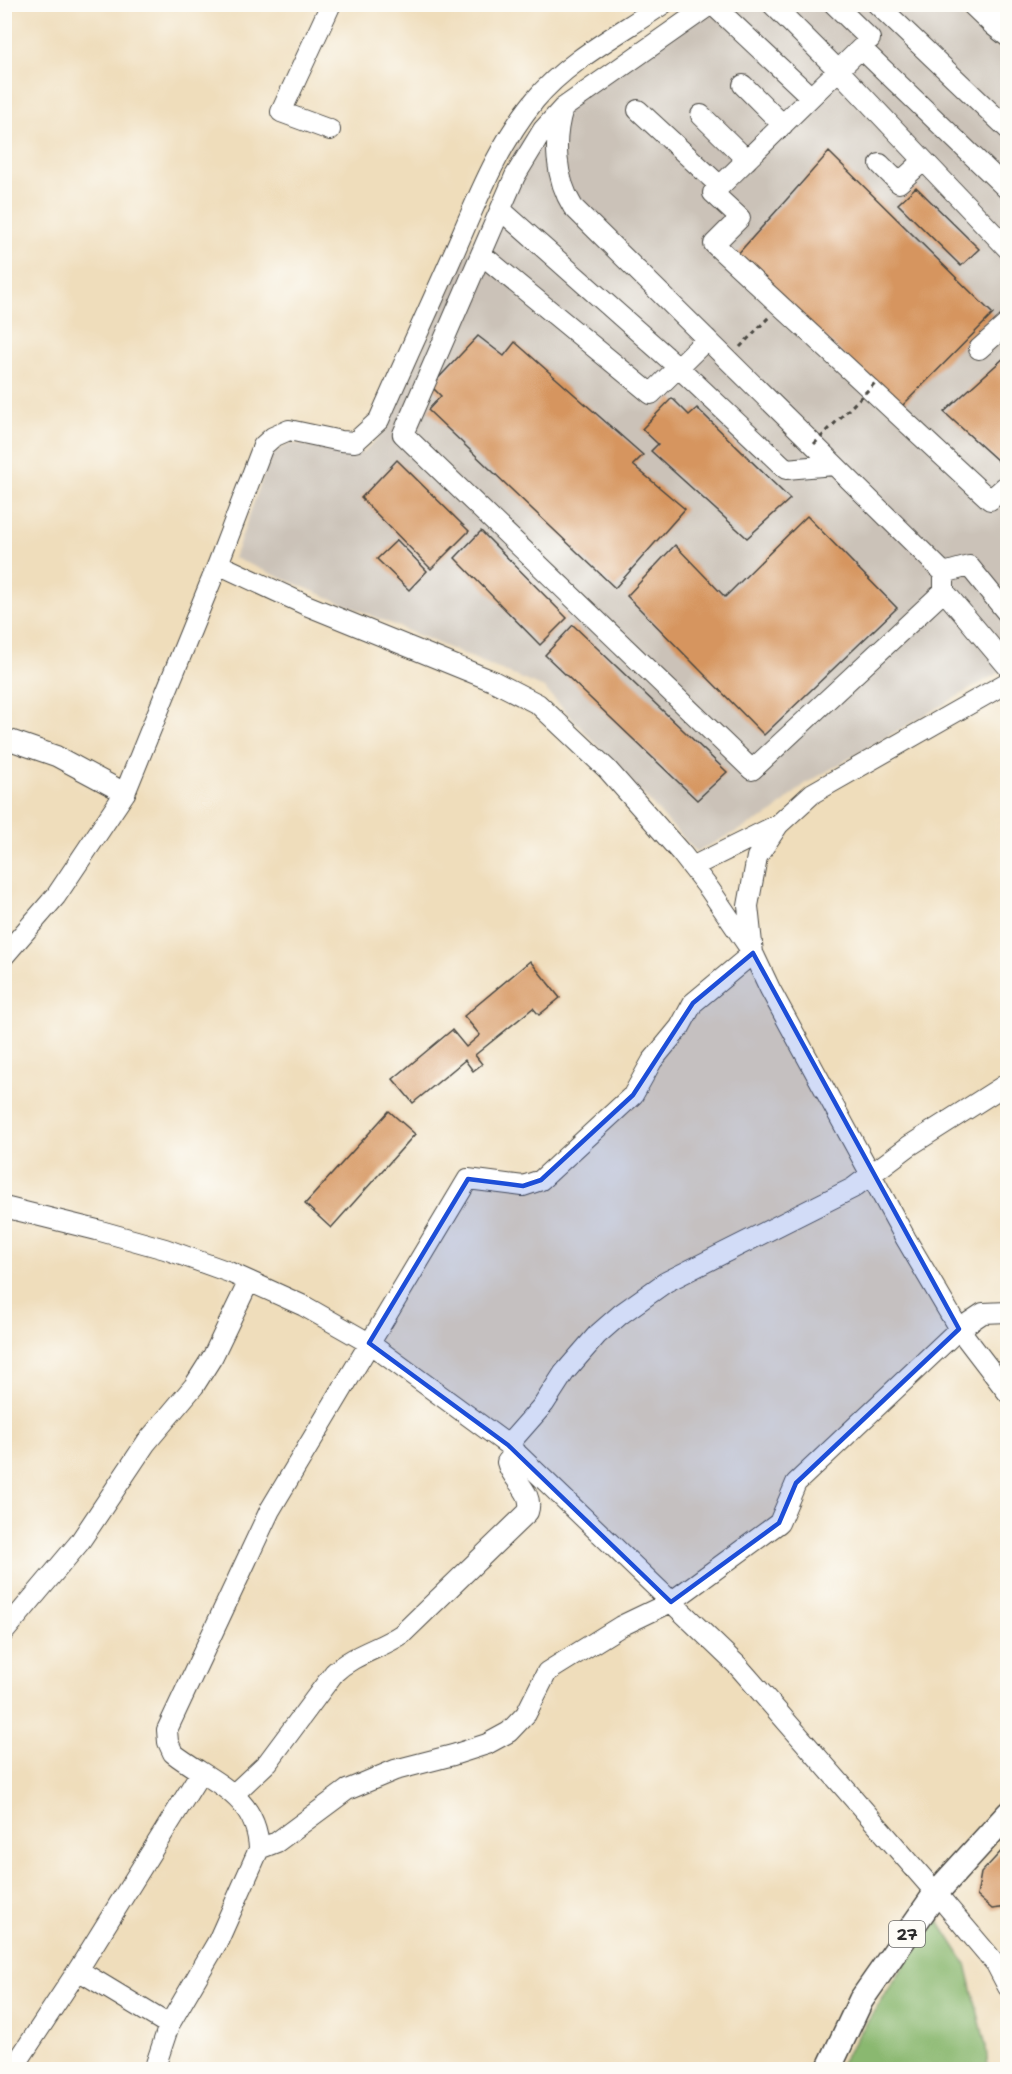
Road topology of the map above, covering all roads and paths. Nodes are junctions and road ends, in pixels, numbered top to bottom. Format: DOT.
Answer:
graph roads {
  1 [pos="331,4"];
  2 [pos="663,4"];
  3 [pos="712,4"];
  4 [pos="772,4"];
  5 [pos="834,4"];
  6 [pos="971,4"];
  7 [pos="884,11"];
  8 [pos="1003,25"];
  9 [pos="865,43"];
  10 [pos="838,70"];
  11 [pos="743,85"];
  12 [pos="811,97"];
  13 [pos="563,108"];
  14 [pos="638,110"];
  15 [pos="701,115"];
  16 [pos="783,125"];
  17 [pos="1008,129"];
  18 [pos="330,130"];
  19 [pos="747,160"];
  20 [pos="924,160"];
  21 [pos="880,164"];
  22 [pos="720,186"];
  23 [pos="1008,190"];
  24 [pos="501,210"];
  25 [pos="1008,249"];
  26 [pos="481,254"];
  27 [pos="780,305"];
  28 [pos="1008,323"];
  29 [pos="707,339"];
  30 [pos="979,350"];
  31 [pos="728,360"];
  32 [pos="678,367"];
  33 [pos="875,383"];
  34 [pos="814,444"];
  35 [pos="834,465"];
  36 [pos="1008,484"];
  37 [pos="218,564"];
  38 [pos="944,582"];
  39 [pos="1008,614"];
  40 [pos="1008,667"];
  41 [pos="1008,682"];
  42 [pos="4,738"];
  43 [pos="125,793"];
  44 [pos="779,824"];
  45 [pos="692,867"];
  46 [pos="753,953"];
  47 [pos="4,956"];
  48 [pos="1008,1083"];
  49 [pos="871,1174"];
  50 [pos="4,1207"];
  51 [pos="249,1281"];
  52 [pos="1008,1312"];
  53 [pos="959,1329"];
  54 [pos="369,1343"];
  55 [pos="1008,1393"];
  56 [pos="512,1448"];
  57 [pos="671,1602"];
  58 [pos="4,1632"];
  59 [pos="201,1772"];
  60 [pos="234,1794"];
  61 [pos="1008,1814"];
  62 [pos="259,1849"];
  63 [pos="936,1893"];
  64 [pos="78,1970"];
  65 [pos="1008,1987"];
  66 [pos="170,2025"];
  67 [pos="12,2070"];
  68 [pos="154,2070"];
  69 [pos="828,2070"];
  1 -- 18 [label="street"];
  2 -- 37 [label="street"];
  3 -- 12 [label="street"];
  3 -- 13 [label="street"];
  4 -- 10 [label="street"];
  5 -- 9 [label="street"];
  6 -- 8 [label="street"];
  7 -- 9 [label="street"];
  7 -- 17 [label="street"];
  9 -- 10 [label="street"];
  9 -- 23 [label="street"];
  10 -- 12 [label="street"];
  10 -- 20 [label="street"];
  11 -- 16 [label="street"];
  12 -- 16 [label="street"];
  13 -- 24 [label="street"];
  13 -- 29 [label="street"];
  14 -- 22 [label="street"];
  15 -- 19 [label="street"];
  16 -- 19 [label="street"];
  19 -- 22 [label="street"];
  20 -- 21 [label="street"];
  20 -- 25 [label="street"];
  22 -- 27 [label="street"];
  24 -- 26 [label="street"];
  24 -- 32 [label="street"];
  26 -- 32 [label="street"];
  26 -- 38 [label="street"];
  27 -- 31 [label="path"];
  27 -- 36 [label="street"];
  28 -- 30 [label="street"];
  29 -- 31 [label="street"];
  29 -- 32 [label="street"];
  31 -- 34 [label="street"];
  32 -- 35 [label="street"];
  33 -- 34 [label="path, bridge"];
  34 -- 35 [label="street"];
  35 -- 38 [label="street"];
  37 -- 43 [label="street"];
  37 -- 45 [label="street"];
  38 -- 39 [label="street"];
  38 -- 40 [label="street"];
  41 -- 44 [label="street"];
  42 -- 43 [label="street"];
  43 -- 47 [label="street"];
  44 -- 45 [label="street"];
  44 -- 46 [label="street"];
  45 -- 46 [label="street"];
  46 -- 49 [label="street"];
  46 -- 54 [label="street"];
  48 -- 49 [label="street"];
  49 -- 53 [label="street"];
  49 -- 56 [label="street"];
  50 -- 51 [label="street"];
  51 -- 54 [label="street"];
  51 -- 58 [label="street"];
  52 -- 53 [label="street"];
  53 -- 55 [label="street"];
  53 -- 57 [label="street"];
  54 -- 56 [label="street"];
  54 -- 59 [label="street"];
  56 -- 57 [label="street"];
  56 -- 60 [label="street"];
  57 -- 62 [label="street"];
  57 -- 63 [label="street"];
  59 -- 60 [label="street"];
  59 -- 64 [label="street"];
  60 -- 62 [label="street"];
  61 -- 63 [label="main road, 27"];
  62 -- 66 [label="street"];
  63 -- 65 [label="street"];
  63 -- 69 [label="main road, 27"];
  64 -- 66 [label="street"];
  64 -- 67 [label="street"];
  66 -- 68 [label="street"];
}
